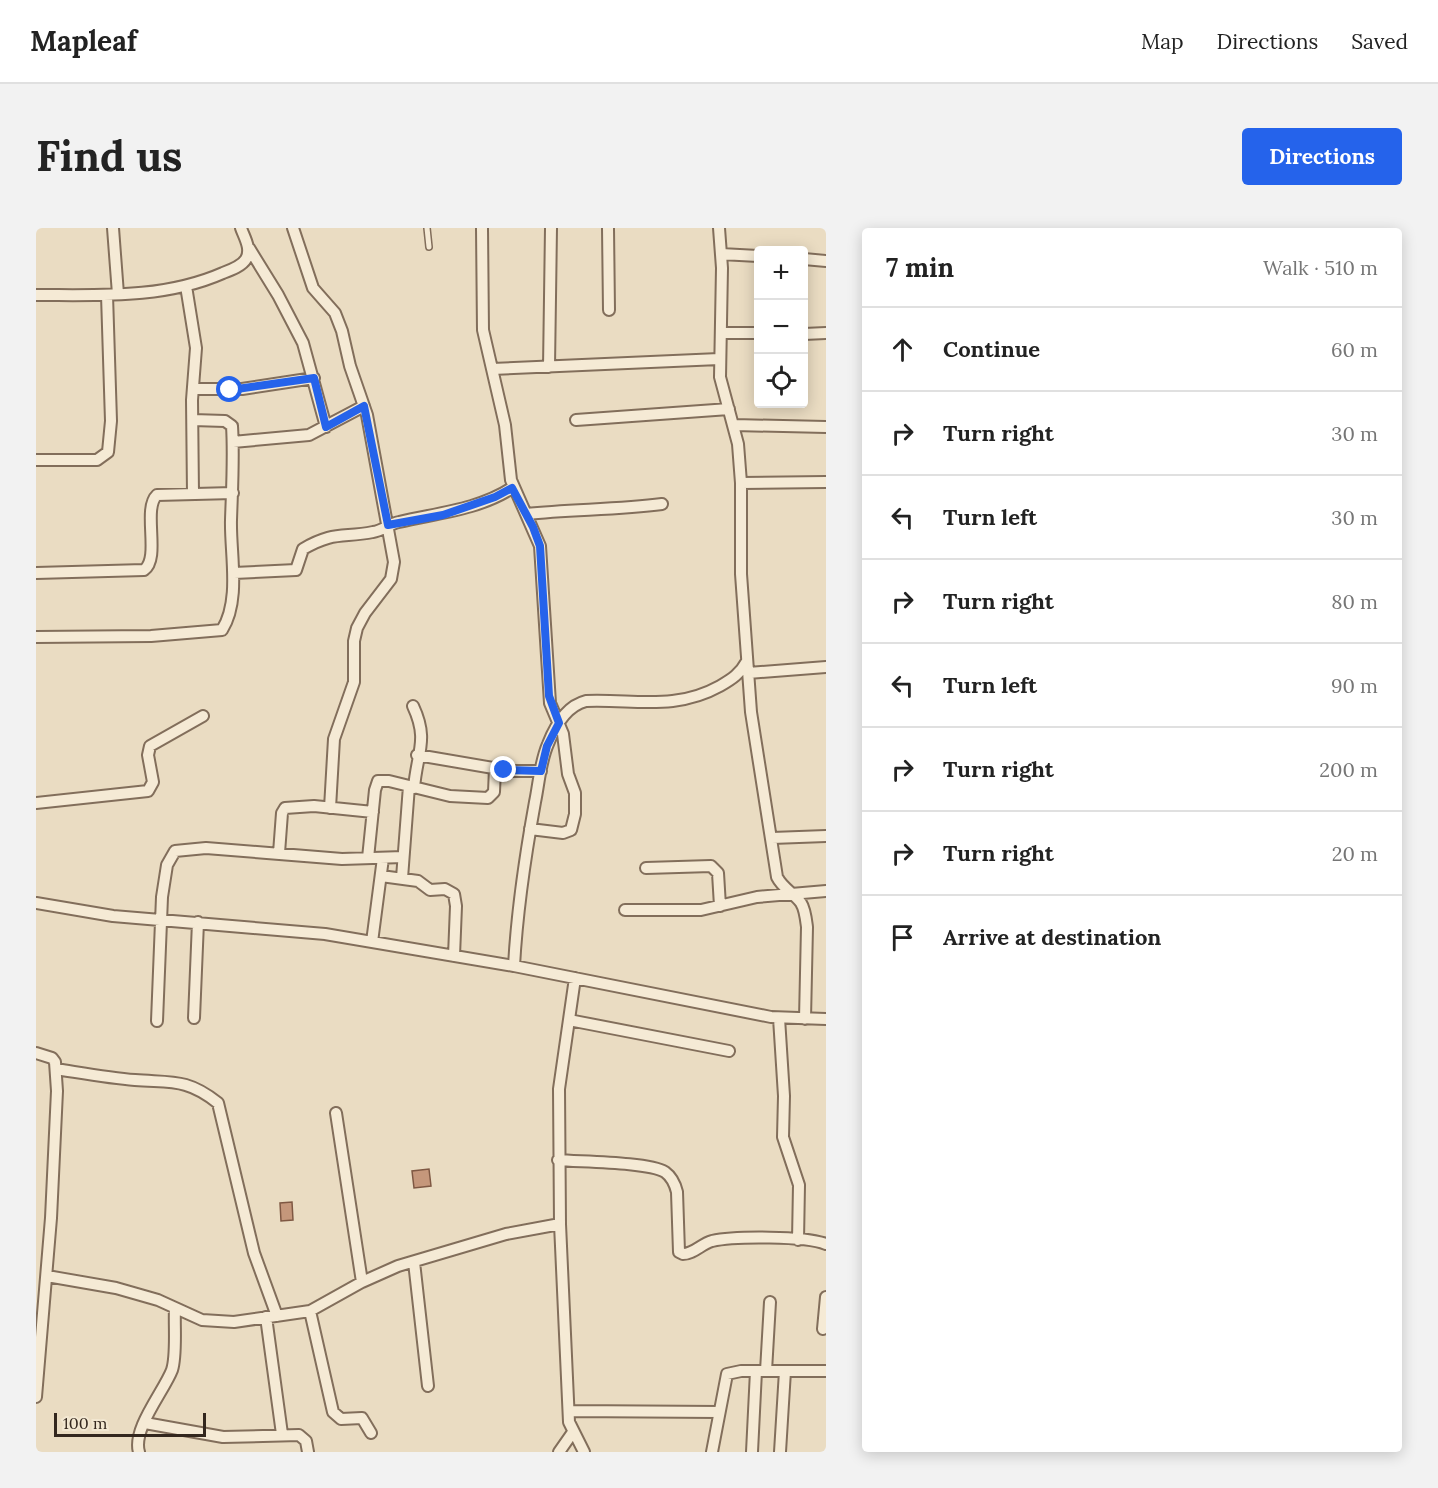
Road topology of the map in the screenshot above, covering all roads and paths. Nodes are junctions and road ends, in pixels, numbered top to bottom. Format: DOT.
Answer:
graph roads {
  1 [pos="113,228"];
  2 [pos="241,228"];
  3 [pos="292,228"];
  4 [pos="427,228"];
  5 [pos="482,228"];
  6 [pos="551,228"];
  7 [pos="608,228"];
  8 [pos="719,228"];
  9 [pos="429,247"];
  10 [pos="249,248"];
  11 [pos="721,254"];
  12 [pos="754,256"];
  13 [pos="808,259"];
  14 [pos="826,261"];
  15 [pos="186,286"];
  16 [pos="36,295"];
  17 [pos="113,295"];
  18 [pos="609,310"];
  19 [pos="721,333"];
  20 [pos="754,333"];
  21 [pos="826,333"];
  22 [pos="808,334"];
  23 [pos="719,359"];
  24 [pos="549,367"];
  25 [pos="492,369"];
  26 [pos="314,378"];
  27 [pos="194,389"];
  28 [pos="364,406"];
  29 [pos="729,409"];
  30 [pos="193,420"];
  31 [pos="576,420"];
  32 [pos="734,425"];
  33 [pos="326,427"];
  34 [pos="826,427"];
  35 [pos="233,442"];
  36 [pos="36,460"];
  37 [pos="826,482"];
  38 [pos="741,483"];
  39 [pos="512,488"];
  40 [pos="233,493"];
  41 [pos="193,494"];
  42 [pos="662,504"];
  43 [pos="526,514"];
  44 [pos="388,525"];
  45 [pos="36,573"];
  46 [pos="234,573"];
  47 [pos="36,637"];
  48 [pos="748,667"];
  49 [pos="826,667"];
  50 [pos="413,706"];
  51 [pos="203,716"];
  52 [pos="559,723"];
  53 [pos="417,755"];
  54 [pos="495,768"];
  55 [pos="541,771"];
  56 [pos="411,787"];
  57 [pos="36,804"];
  58 [pos="330,808"];
  59 [pos="372,812"];
  60 [pos="530,829"];
  61 [pos="826,836"];
  62 [pos="772,838"];
  63 [pos="279,853"];
  64 [pos="403,857"];
  65 [pos="368,858"];
  66 [pos="383,858"];
  67 [pos="646,868"];
  68 [pos="381,876"];
  69 [pos="402,878"];
  70 [pos="826,891"];
  71 [pos="789,892"];
  72 [pos="36,903"];
  73 [pos="720,906"];
  74 [pos="625,910"];
  75 [pos="161,920"];
  76 [pos="198,922"];
  77 [pos="372,942"];
  78 [pos="454,956"];
  79 [pos="514,966"];
  80 [pos="575,978"];
  81 [pos="194,1018"];
  82 [pos="779,1018"];
  83 [pos="805,1019"];
  84 [pos="826,1019"];
  85 [pos="569,1020"];
  86 [pos="157,1021"];
  87 [pos="729,1051"];
  88 [pos="36,1053"];
  89 [pos="56,1069"];
  90 [pos="336,1113"];
  91 [pos="558,1160"];
  92 [pos="560,1224"];
  93 [pos="798,1240"];
  94 [pos="826,1244"];
  95 [pos="414,1262"];
  96 [pos="47,1276"];
  97 [pos="362,1282"];
  98 [pos="826,1298"];
  99 [pos="770,1302"];
  100 [pos="175,1308"];
  101 [pos="310,1311"];
  102 [pos="271,1317"];
  103 [pos="824,1329"];
  104 [pos="761,1371"];
  105 [pos="785,1371"];
  106 [pos="826,1371"];
  107 [pos="428,1386"];
  108 [pos="36,1397"];
  109 [pos="569,1411"];
  110 [pos="719,1412"];
  111 [pos="145,1423"];
  112 [pos="573,1432"];
  113 [pos="371,1433"];
  114 [pos="282,1434"];
  115 [pos="139,1452"];
  116 [pos="308,1452"];
  117 [pos="559,1452"];
  118 [pos="584,1452"];
  119 [pos="712,1452"];
  120 [pos="752,1452"];
  121 [pos="780,1452"];
  1 -- 17 [label="street"];
  2 -- 10 [label="street"];
  3 -- 28 [label="street"];
  4 -- 9 [label="lane"];
  5 -- 25 [label="street"];
  6 -- 24 [label="street"];
  7 -- 18 [label="street"];
  8 -- 11 [label="street"];
  10 -- 15 [label="street"];
  10 -- 26 [label="street"];
  11 -- 12 [label="street"];
  11 -- 19 [label="street"];
  13 -- 14 [label="street"];
  15 -- 17 [label="street"];
  15 -- 27 [label="street"];
  16 -- 17 [label="street"];
  17 -- 36 [label="street"];
  19 -- 20 [label="street"];
  19 -- 23 [label="street"];
  21 -- 22 [label="street"];
  23 -- 24 [label="street"];
  23 -- 29 [label="street"];
  24 -- 25 [label="street"];
  25 -- 39 [label="street"];
  26 -- 27 [label="street"];
  26 -- 33 [label="street"];
  27 -- 30 [label="street"];
  28 -- 33 [label="street"];
  28 -- 44 [label="street"];
  29 -- 31 [label="street"];
  29 -- 32 [label="street"];
  30 -- 35 [label="street"];
  30 -- 41 [label="street"];
  32 -- 34 [label="street"];
  32 -- 38 [label="street"];
  33 -- 35 [label="street"];
  35 -- 40 [label="street"];
  37 -- 38 [label="street"];
  38 -- 48 [label="street"];
  39 -- 43 [label="street"];
  39 -- 44 [label="street"];
  40 -- 41 [label="street"];
  40 -- 46 [label="street"];
  41 -- 45 [label="street"];
  42 -- 43 [label="street"];
  43 -- 52 [label="street"];
  44 -- 46 [label="street"];
  44 -- 58 [label="street"];
  46 -- 47 [label="street"];
  48 -- 49 [label="street"];
  48 -- 52 [label="street"];
  48 -- 62 [label="street"];
  50 -- 53 [label="street"];
  51 -- 57 [label="street"];
  52 -- 55 [label="street"];
  52 -- 60 [label="street"];
  53 -- 54 [label="street"];
  53 -- 56 [label="street"];
  54 -- 55 [label="street"];
  54 -- 56 [label="street"];
  55 -- 60 [label="street"];
  56 -- 59 [label="street"];
  56 -- 64 [label="street"];
  58 -- 59 [label="street"];
  58 -- 63 [label="street"];
  59 -- 65 [label="street"];
  60 -- 79 [label="street"];
  61 -- 62 [label="street"];
  62 -- 71 [label="street"];
  63 -- 65 [label="street"];
  63 -- 75 [label="street"];
  64 -- 66 [label="street"];
  64 -- 69 [label="street"];
  65 -- 66 [label="street"];
  66 -- 68 [label="street"];
  67 -- 73 [label="street"];
  68 -- 69 [label="street"];
  68 -- 77 [label="street"];
  69 -- 78 [label="street"];
  70 -- 71 [label="street"];
  71 -- 73 [label="street"];
  71 -- 83 [label="street"];
  72 -- 75 [label="street"];
  73 -- 74 [label="street"];
  75 -- 76 [label="street"];
  75 -- 86 [label="street"];
  76 -- 77 [label="street"];
  76 -- 81 [label="street"];
  77 -- 78 [label="street"];
  78 -- 79 [label="street"];
  79 -- 80 [label="street"];
  80 -- 82 [label="street"];
  80 -- 85 [label="street"];
  82 -- 83 [label="street"];
  82 -- 93 [label="street"];
  83 -- 84 [label="street"];
  85 -- 87 [label="street"];
  85 -- 91 [label="street"];
  88 -- 89 [label="street"];
  89 -- 96 [label="street"];
  89 -- 102 [label="street"];
  90 -- 97 [label="street"];
  91 -- 92 [label="street"];
  91 -- 93 [label="street"];
  92 -- 95 [label="street"];
  92 -- 109 [label="street"];
  93 -- 94 [label="street"];
  95 -- 97 [label="street"];
  95 -- 107 [label="street"];
  96 -- 100 [label="street"];
  96 -- 108 [label="street"];
  97 -- 101 [label="street"];
  98 -- 103 [label="street"];
  99 -- 104 [label="street"];
  100 -- 102 [label="street"];
  100 -- 111 [label="street"];
  101 -- 102 [label="street"];
  101 -- 113 [label="street"];
  102 -- 114 [label="street"];
  104 -- 105 [label="street"];
  104 -- 110 [label="street"];
  104 -- 120 [label="street"];
  105 -- 106 [label="street"];
  105 -- 121 [label="street"];
  109 -- 110 [label="street"];
  109 -- 112 [label="street"];
  110 -- 119 [label="street"];
  111 -- 114 [label="street"];
  111 -- 115 [label="street"];
  112 -- 117 [label="street"];
  112 -- 118 [label="street"];
  114 -- 116 [label="street"];
}
